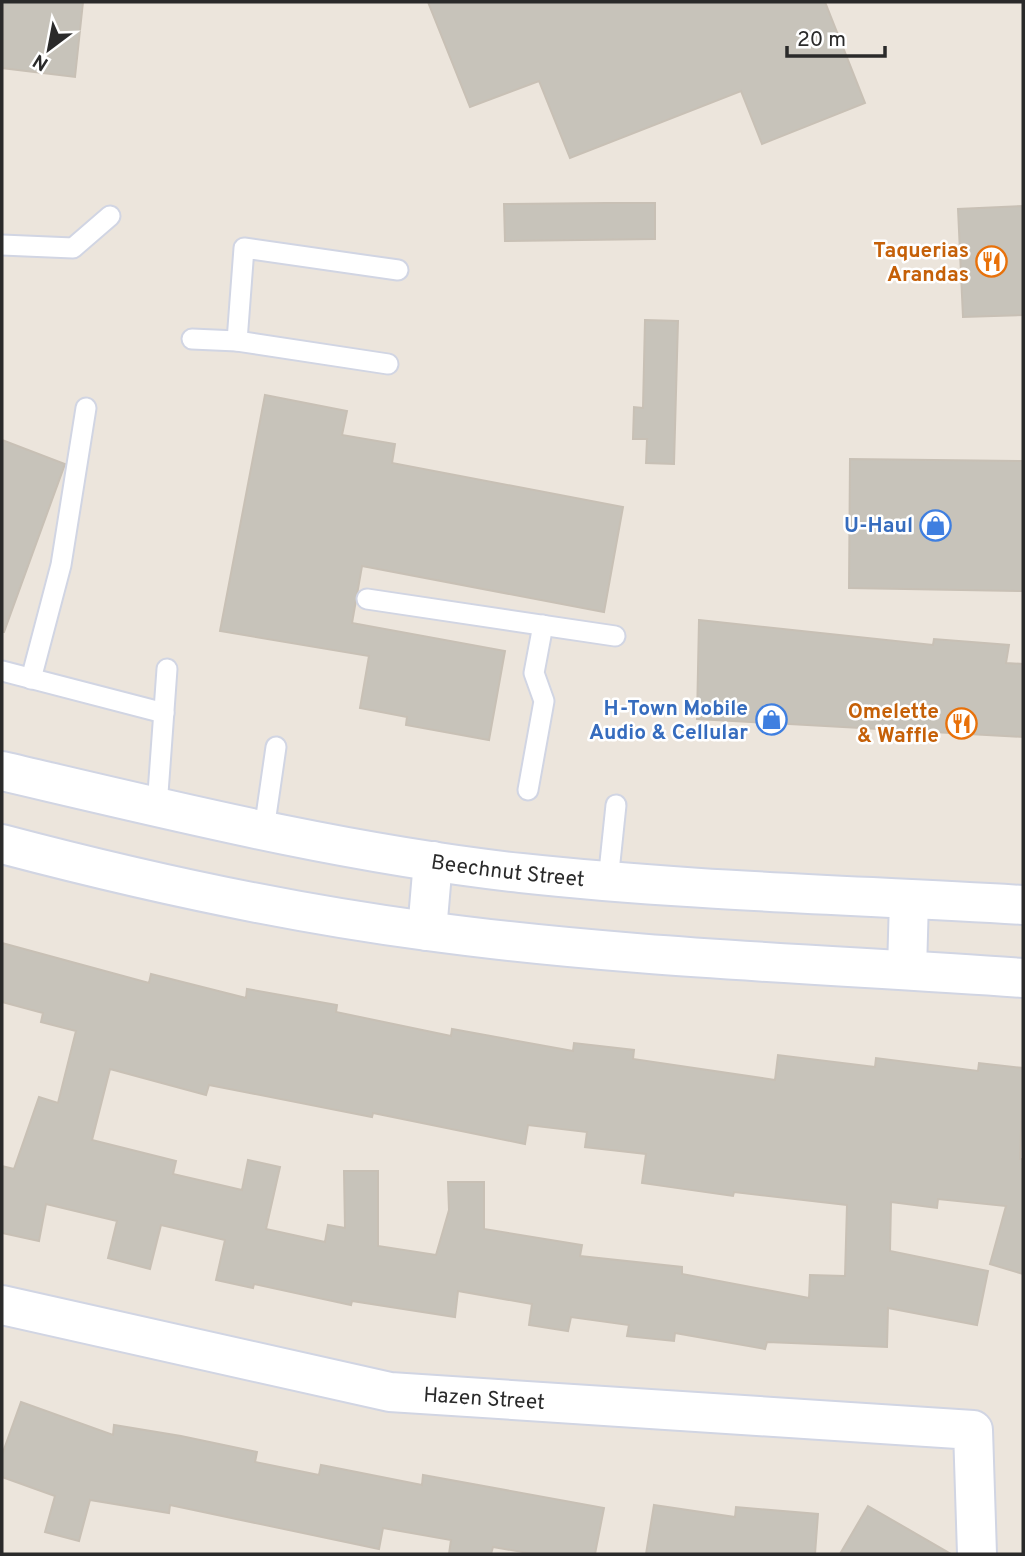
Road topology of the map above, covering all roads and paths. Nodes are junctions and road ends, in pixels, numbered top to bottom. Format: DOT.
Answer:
graph roads {
  1 [pos="110,216"];
  2 [pos="2,245"];
  3 [pos="398,270"];
  4 [pos="192,339"];
  5 [pos="237,341"];
  6 [pos="388,364"];
  7 [pos="86,408"];
  8 [pos="367,599"];
  9 [pos="543,625"];
  10 [pos="615,636"];
  11 [pos="167,668"];
  12 [pos="2,671"];
  13 [pos="31,679"];
  14 [pos="164,713"];
  15 [pos="276,747"];
  16 [pos="2,771"];
  17 [pos="528,790"];
  18 [pos="616,805"];
  19 [pos="157,807"];
  20 [pos="264,830"];
  21 [pos="2,844"];
  22 [pos="433,861"];
  23 [pos="608,881"];
  24 [pos="909,900"];
  25 [pos="1023,905"];
  26 [pos="427,931"];
  27 [pos="907,970"];
  28 [pos="1023,978"];
  29 [pos="2,1305"];
  30 [pos="977,1554"];
  1 -- 2 [label="lane"];
  3 -- 5 [label="lane"];
  4 -- 5 [label="lane"];
  5 -- 6 [label="lane"];
  7 -- 13 [label="lane"];
  8 -- 9 [label="lane"];
  9 -- 10 [label="lane"];
  9 -- 17 [label="lane"];
  11 -- 14 [label="lane"];
  12 -- 13 [label="lane"];
  13 -- 14 [label="lane"];
  14 -- 19 [label="lane"];
  15 -- 20 [label="lane"];
  16 -- 19 [label="main road, Beechnut Street"];
  18 -- 23 [label="lane"];
  19 -- 20 [label="main road, Beechnut Street"];
  20 -- 22 [label="main road, Beechnut Street"];
  21 -- 26 [label="main road"];
  22 -- 23 [label="main road, Beechnut Street"];
  22 -- 26 [label="main road"];
  23 -- 24 [label="main road, Beechnut Street"];
  24 -- 25 [label="main road, Beechnut Street"];
  24 -- 27 [label="main road"];
  26 -- 27 [label="main road"];
  27 -- 28 [label="main road"];
  29 -- 30 [label="main road, Hazen Street"];
}
